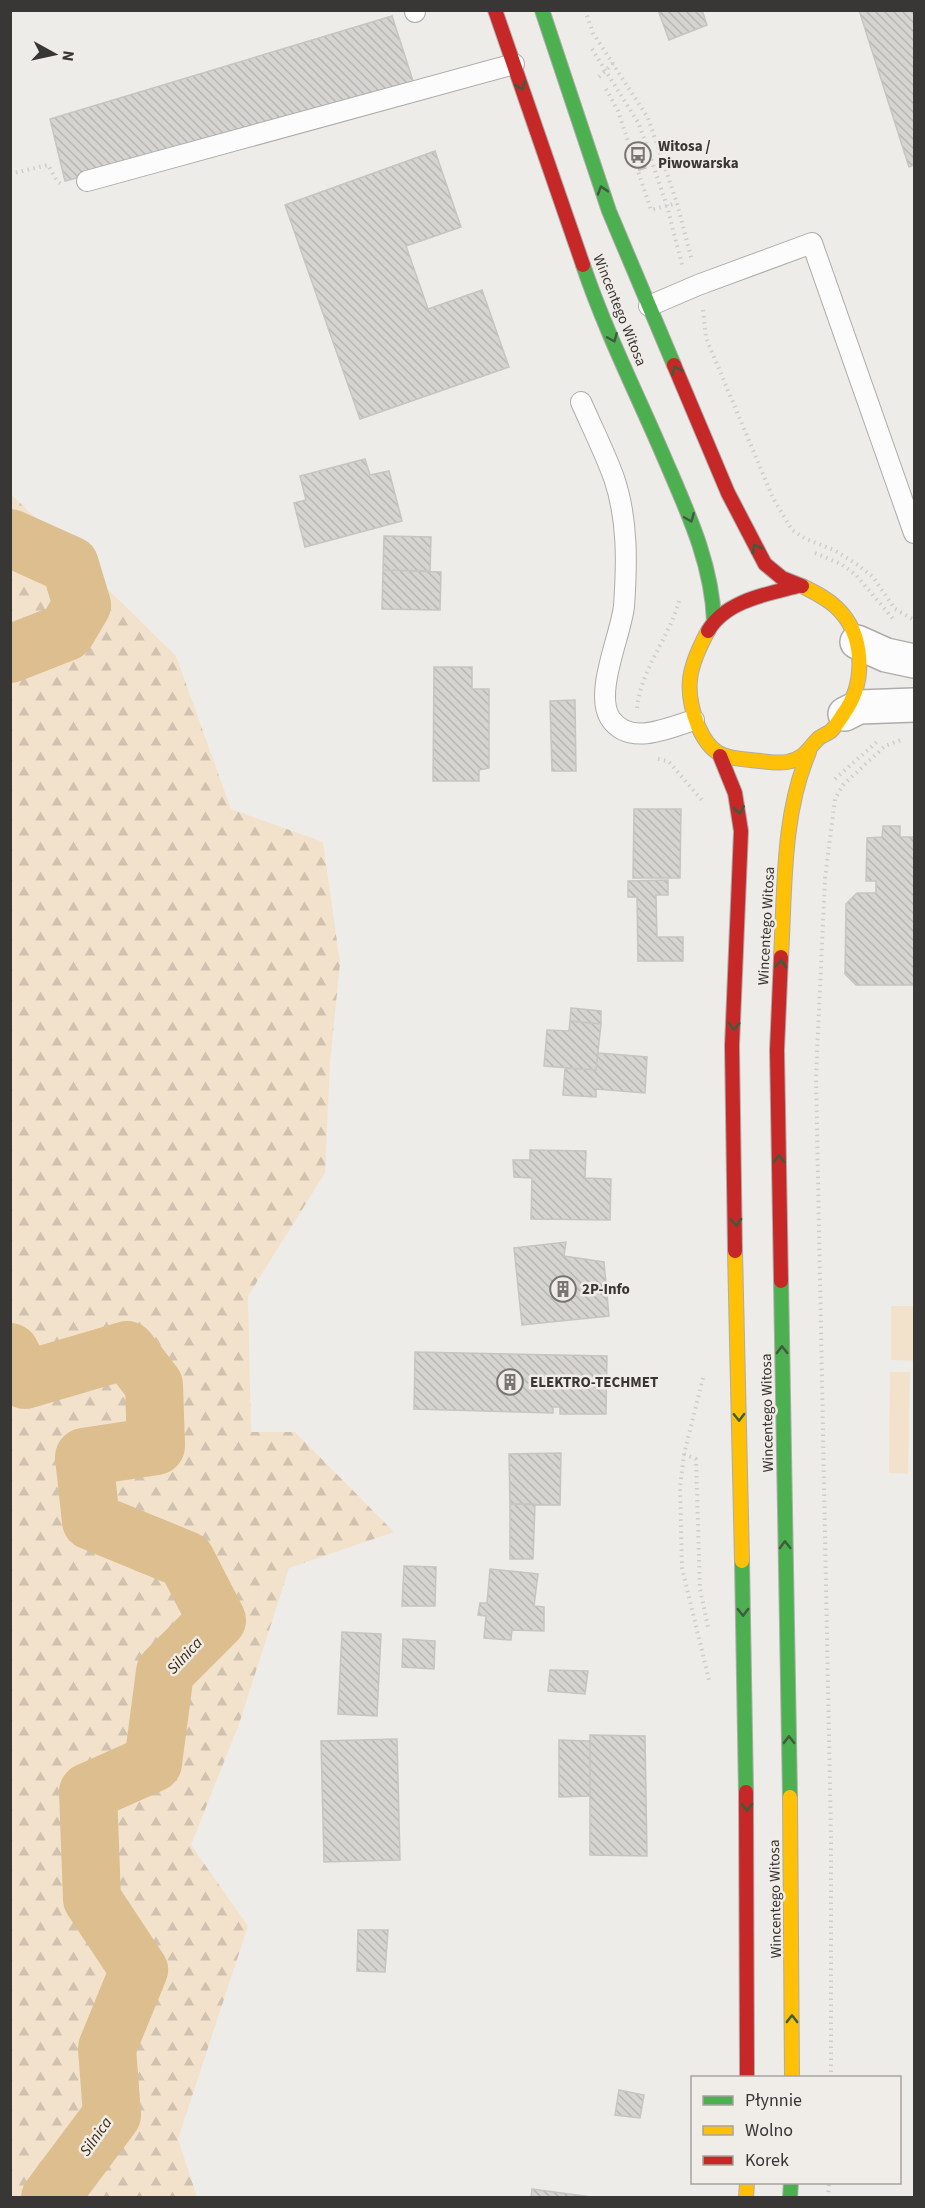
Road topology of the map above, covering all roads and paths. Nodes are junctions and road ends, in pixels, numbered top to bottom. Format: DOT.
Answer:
graph roads {
  1 [pos="495,10"];
  2 [pos="542,10"];
  3 [pos="585,10"];
  4 [pos="613,63"];
  5 [pos="514,64"];
  6 [pos="10,174"];
  7 [pos="87,181"];
  8 [pos="677,203"];
  9 [pos="698,285"];
  10 [pos="649,306"];
  11 [pos="581,402"];
  12 [pos="915,533"];
  13 [pos="798,586"];
  14 [pos="915,620"];
  15 [pos="714,621"];
  16 [pos="857,642"];
  17 [pos="915,661"];
  18 [pos="915,705"];
  19 [pos="845,714"];
  20 [pos="694,720"];
  21 [pos="881,738"];
  22 [pos="907,739"];
  23 [pos="809,752"];
  24 [pos="720,756"];
  25 [pos="833,782"];
  26 [pos="684,1454"];
  27 [pos="747,2076"];
  28 [pos="792,2076"];
  29 [pos="831,2076"];
  1 -- 5 [label="main road, Wincentego Witosa"];
  10 -- 2 [label="main road, Wincentego Witosa, one-way"];
  3 -- 4 [label="path"];
  4 -- 8 [label="path"];
  4 -- 8 [label="path"];
  5 -- 7 [label="lane"];
  5 -- 15 [label="main road, Wincentego Witosa, one-way"];
  6 -- 7 [label="path"];
  8 -- 9 [label="path"];
  9 -- 10 [label="lane"];
  9 -- 12 [label="lane"];
  9 -- 14 [label="path"];
  13 -- 10 [label="main road, Wincentego Witosa, one-way"];
  11 -- 20 [label="lane"];
  13 -- 15 [label="main road"];
  13 -- 16 [label="main road"];
  15 -- 20 [label="main road"];
  16 -- 17 [label="street"];
  16 -- 19 [label="main road"];
  18 -- 19 [label="street"];
  19 -- 23 [label="main road"];
  20 -- 24 [label="main road"];
  21 -- 25 [label="path"];
  22 -- 29 [label="path"];
  23 -- 24 [label="main road"];
  28 -- 23 [label="main road, Wincentego Witosa, one-way"];
  24 -- 27 [label="main road, Wincentego Witosa, one-way"];
  26 -- 26 [label="path"];
}
